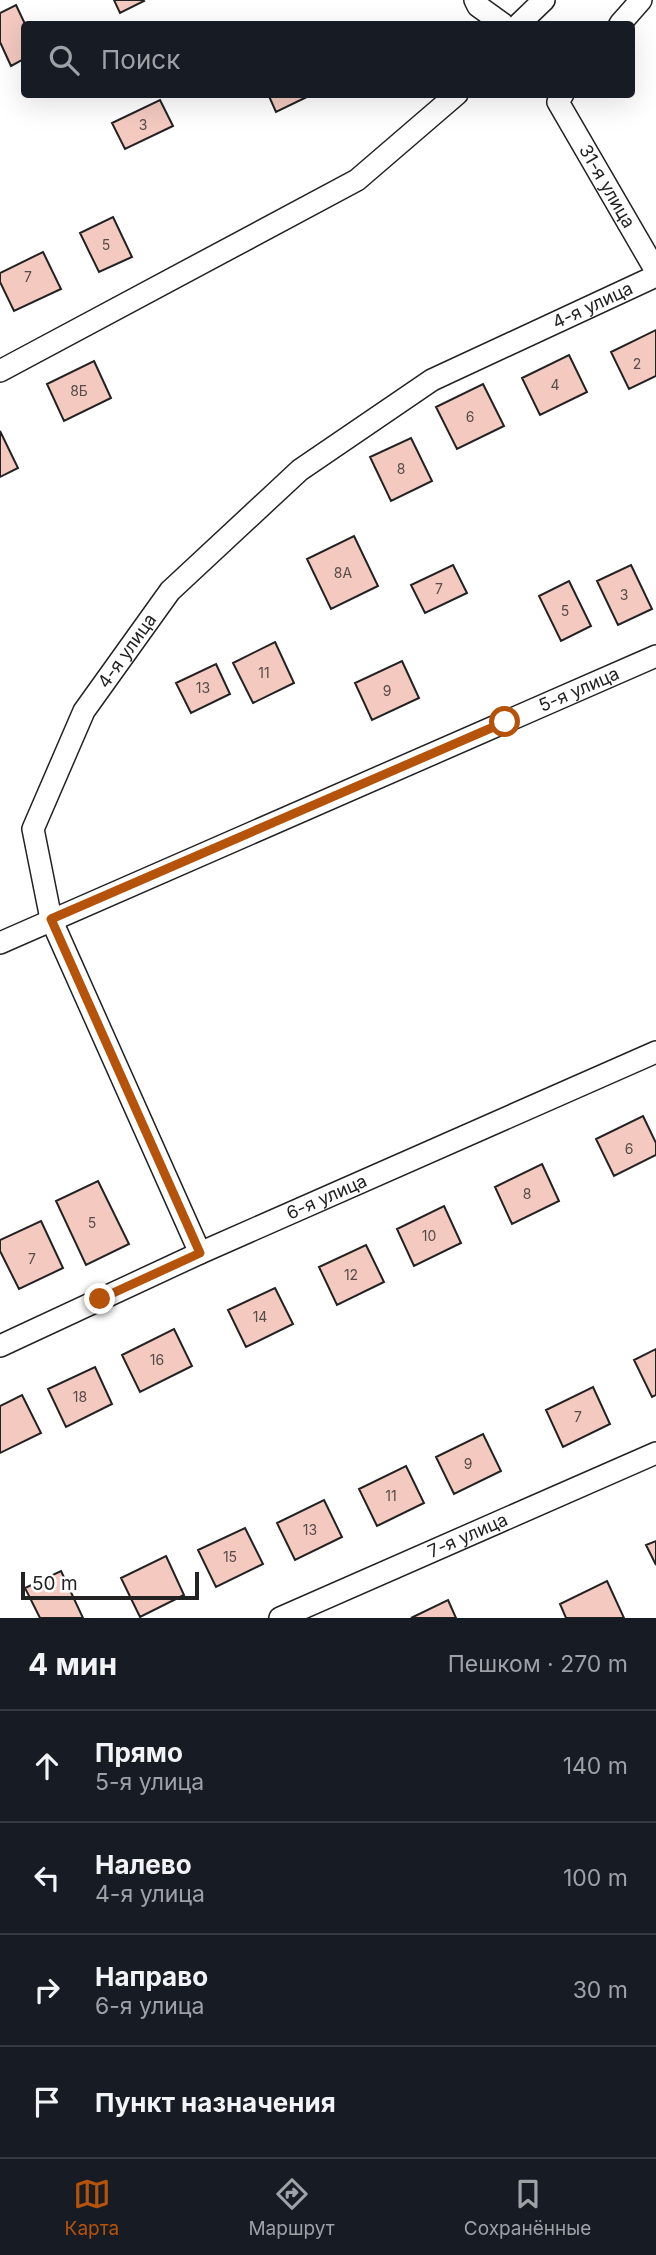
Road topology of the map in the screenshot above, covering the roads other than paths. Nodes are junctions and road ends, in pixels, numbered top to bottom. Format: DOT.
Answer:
graph roads {
  1 [pos="475,0"];
  2 [pos="544,0"];
  3 [pos="641,0"];
  4 [pos="499,21"];
  5 [pos="522,21"];
  6 [pos="623,21"];
  7 [pos="452,98"];
  8 [pos="560,98"];
  9 [pos="656,273"];
  10 [pos="0,371"];
  11 [pos="656,656"];
  12 [pos="51,919"];
  13 [pos="0,943"];
  14 [pos="656,1052"];
  15 [pos="200,1253"];
  16 [pos="0,1346"];
  17 [pos="656,1453"];
  18 [pos="280,1618"];
  1 -- 4 [label="street"];
  2 -- 5 [label="street"];
  3 -- 6 [label="street"];
  7 -- 10 [label="street"];
  8 -- 9 [label="street, 31-я улица"];
  9 -- 12 [label="street, 4-я улица"];
  11 -- 12 [label="street, 5-я улица"];
  12 -- 13 [label="street, 5-я улица"];
  12 -- 15 [label="street, 4-я улица"];
  14 -- 15 [label="street, 6-я улица"];
  15 -- 16 [label="street, 6-я улица"];
  17 -- 18 [label="street, 7-я улица"];
}
